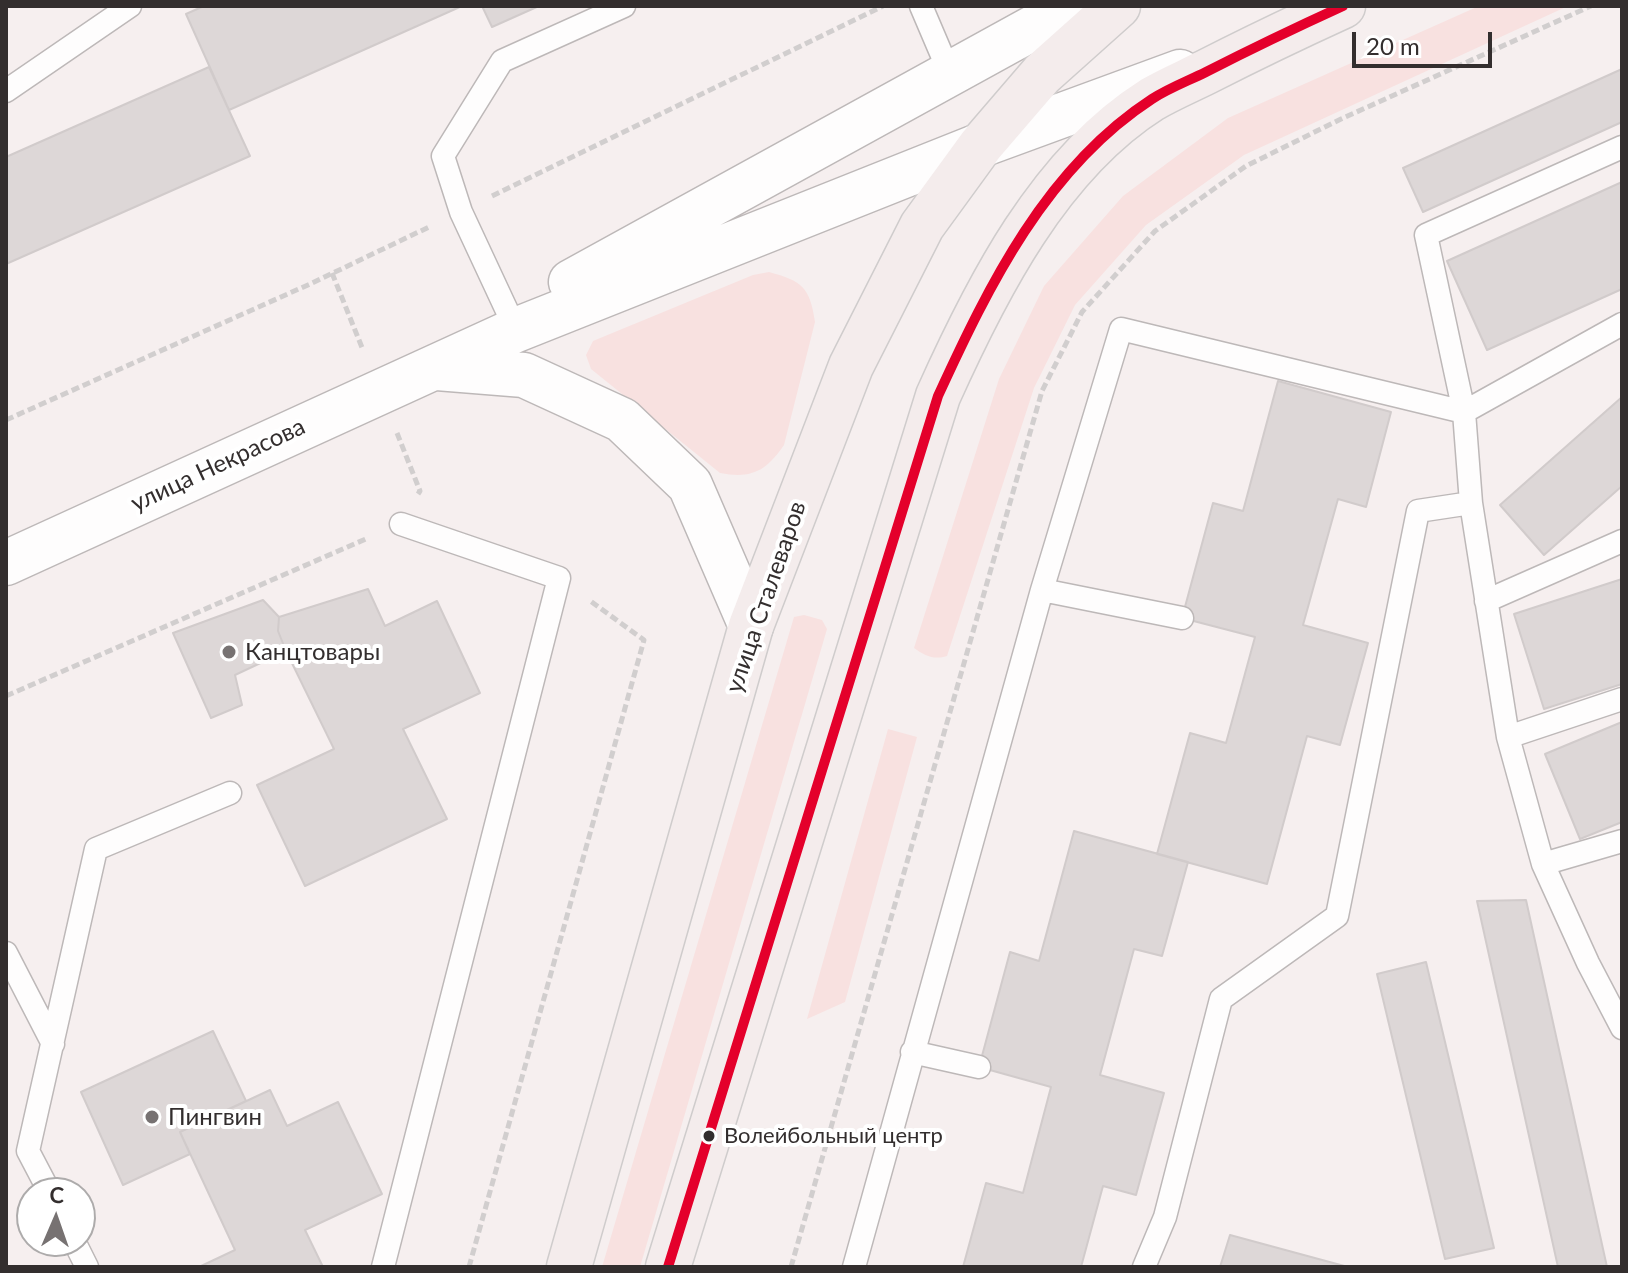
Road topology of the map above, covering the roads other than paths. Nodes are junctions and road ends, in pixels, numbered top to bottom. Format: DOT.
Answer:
graph roads {
  1 [pos="130,6"];
  2 [pos="624,6"];
  3 [pos="921,6"];
  4 [pos="1073,6"];
  5 [pos="1118,6"];
  6 [pos="1343,6"];
  7 [pos="1274,37"];
  8 [pos="950,74"];
  9 [pos="6,91"];
  10 [pos="981,145"];
  11 [pos="1622,147"];
  12 [pos="513,323"];
  13 [pos="1622,324"];
  14 [pos="430,367"];
  15 [pos="1464,412"];
  16 [pos="1471,503"];
  17 [pos="401,524"];
  18 [pos="1622,541"];
  19 [pos="6,563"];
  20 [pos="1042,590"];
  21 [pos="1486,601"];
  22 [pos="1182,618"];
  23 [pos="751,626"];
  24 [pos="1622,699"];
  25 [pos="1508,737"];
  26 [pos="230,793"];
  27 [pos="1622,841"];
  28 [pos="1543,864"];
  29 [pos="6,953"];
  30 [pos="1622,1028"];
  31 [pos="53,1044"];
  32 [pos="912,1052"];
  33 [pos="979,1067"];
  34 [pos="42,1177"];
  35 [pos="383,1267"];
  36 [pos="569,1267"];
  37 [pos="668,1267"];
  38 [pos="854,1267"];
  39 [pos="1144,1267"];
  1 -- 9 [label="lane"];
  2 -- 12 [label="lane"];
  3 -- 8 [label="lane"];
  4 -- 8 [label="street"];
  5 -- 10 [label="main road, улица Сталеваров"];
  6 -- 7 [label="main road"];
  7 -- 10 [label="street"];
  7 -- 37 [label="main road"];
  8 -- 12 [label="street"];
  10 -- 12 [label="street"];
  10 -- 23 [label="main road, улица Сталеваров"];
  11 -- 15 [label="lane"];
  12 -- 14 [label="street, улица Некрасова"];
  13 -- 15 [label="lane"];
  14 -- 19 [label="street, улица Некрасова"];
  14 -- 23 [label="street"];
  15 -- 16 [label="lane"];
  15 -- 20 [label="lane"];
  16 -- 21 [label="lane"];
  16 -- 39 [label="lane"];
  17 -- 35 [label="lane"];
  18 -- 21 [label="lane"];
  20 -- 22 [label="lane"];
  20 -- 32 [label="lane"];
  21 -- 25 [label="lane"];
  23 -- 36 [label="main road, улица Сталеваров"];
  24 -- 25 [label="lane"];
  25 -- 28 [label="lane"];
  26 -- 31 [label="lane"];
  27 -- 28 [label="lane"];
  28 -- 30 [label="lane"];
  29 -- 31 [label="lane"];
  31 -- 34 [label="lane"];
  32 -- 33 [label="lane"];
  32 -- 38 [label="lane"];
}
